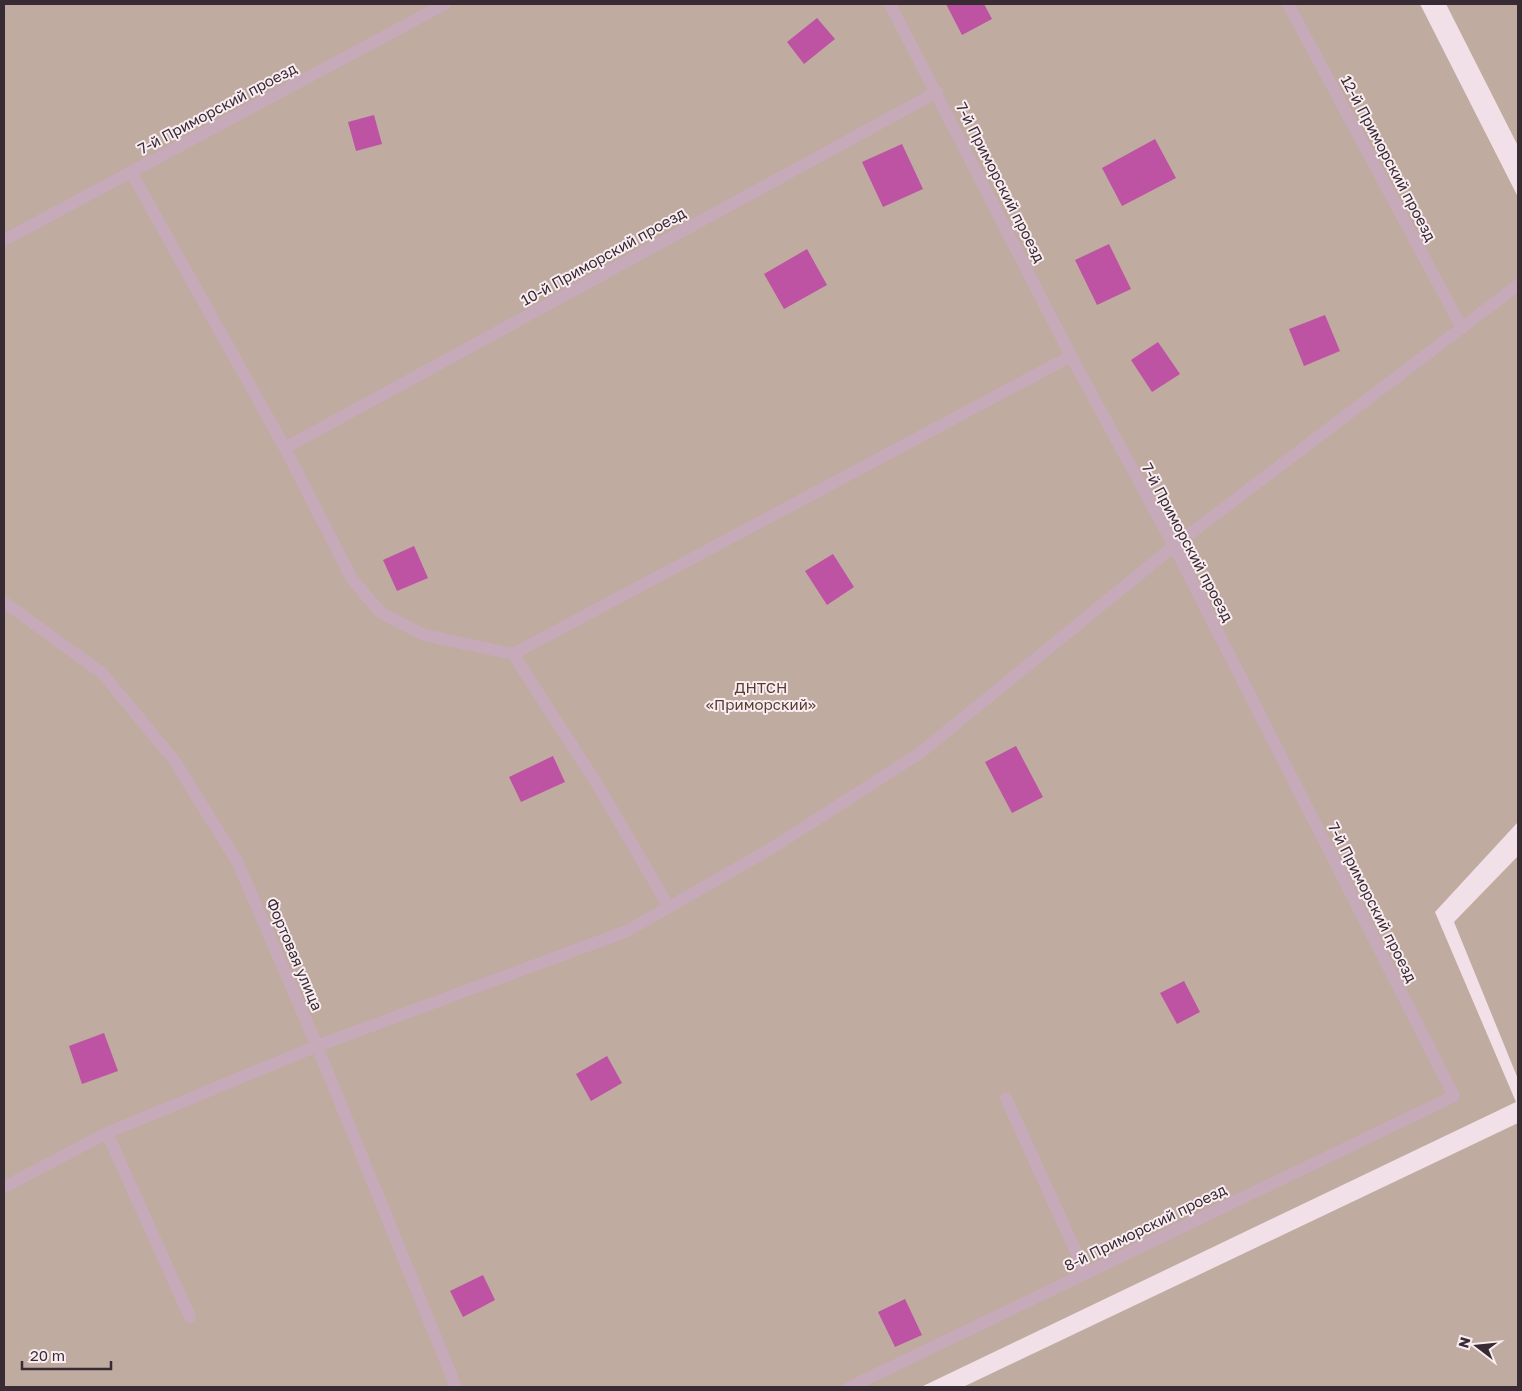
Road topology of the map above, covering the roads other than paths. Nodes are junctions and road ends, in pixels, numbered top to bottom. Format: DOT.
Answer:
graph roads {
  1 [pos="445,4"];
  2 [pos="890,4"];
  3 [pos="1288,4"];
  4 [pos="937,92"];
  5 [pos="131,172"];
  6 [pos="4,240"];
  7 [pos="1518,285"];
  8 [pos="1462,328"];
  9 [pos="1071,356"];
  10 [pos="285,448"];
  11 [pos="1174,546"];
  12 [pos="4,602"];
  13 [pos="513,654"];
  14 [pos="669,907"];
  15 [pos="317,1046"];
  16 [pos="1454,1096"];
  17 [pos="1006,1098"];
  18 [pos="107,1133"];
  19 [pos="4,1187"];
  20 [pos="1086,1274"];
  21 [pos="190,1317"];
  22 [pos="456,1387"];
  23 [pos="850,1387"];
  1 -- 5 [label="street, 7-й Приморский проезд"];
  2 -- 4 [label="street, 7-й Приморский проезд"];
  3 -- 8 [label="street, 12-й Приморский проезд"];
  4 -- 9 [label="street, 7-й Приморский проезд"];
  4 -- 10 [label="street, 10-й Приморский проезд"];
  5 -- 6 [label="street, 7-й Приморский проезд"];
  5 -- 10 [label="street"];
  7 -- 8 [label="street"];
  8 -- 11 [label="street"];
  9 -- 11 [label="street, 7-й Приморский проезд"];
  9 -- 13 [label="street"];
  10 -- 13 [label="street"];
  11 -- 14 [label="street"];
  11 -- 16 [label="street, 7-й Приморский проезд"];
  12 -- 15 [label="street, Фортовая улица"];
  13 -- 14 [label="street"];
  14 -- 15 [label="street"];
  15 -- 18 [label="street"];
  15 -- 22 [label="street, Фортовая улица"];
  16 -- 20 [label="street, 8-й Приморский проезд"];
  17 -- 20 [label="street"];
  18 -- 19 [label="street"];
  18 -- 21 [label="street"];
  20 -- 23 [label="street, 8-й Приморский проезд"];
}
